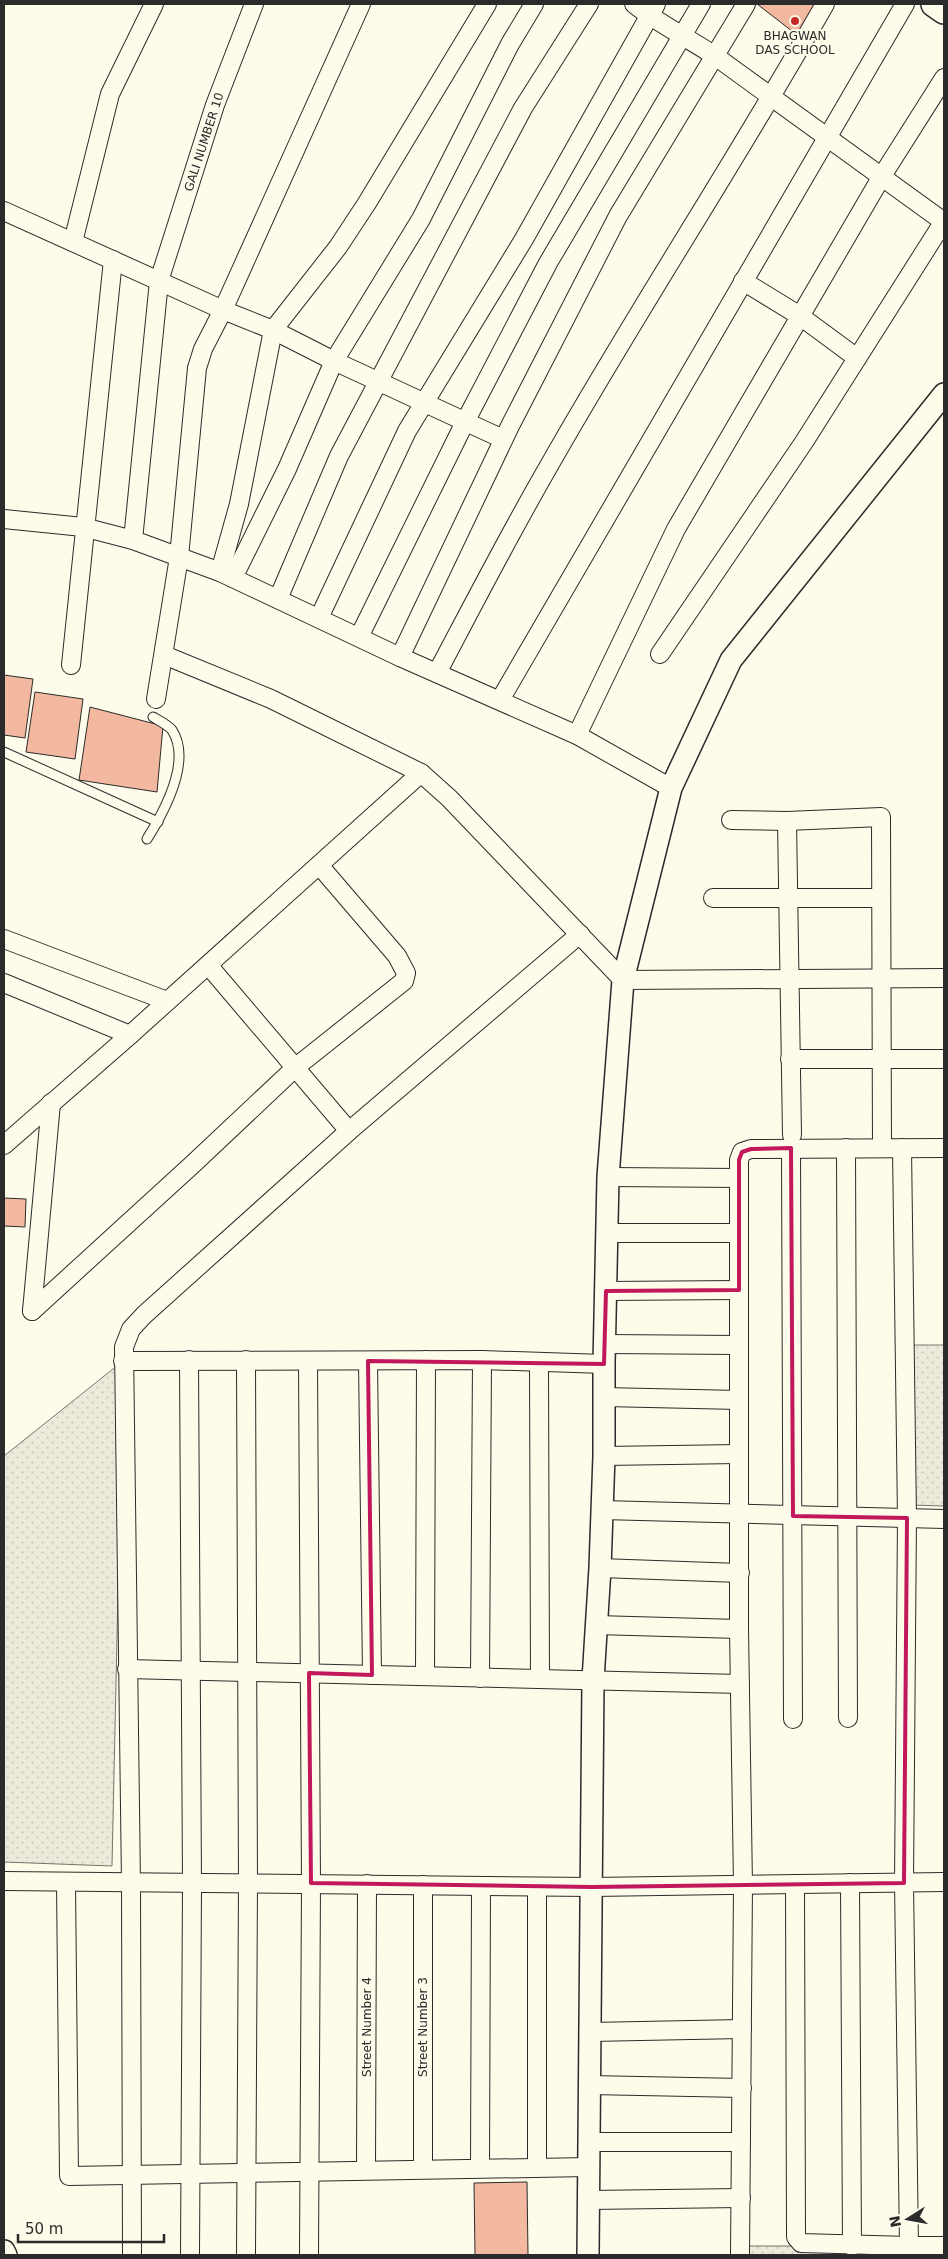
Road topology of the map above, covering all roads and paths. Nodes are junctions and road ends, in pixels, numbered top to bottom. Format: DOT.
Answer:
graph roads {
  1 [pos="154,4"];
  2 [pos="254,4"];
  3 [pos="361,4"];
  4 [pos="487,4"];
  5 [pos="534,4"];
  6 [pos="589,4"];
  7 [pos="634,4"];
  8 [pos="701,4"];
  9 [pos="746,4"];
  10 [pos="824,4"];
  11 [pos="906,4"];
  12 [pos="934,4"];
  13 [pos="652,10"];
  14 [pos="944,11"];
  15 [pos="682,34"];
  16 [pos="715,56"];
  17 [pos="944,78"];
  18 [pos="772,97"];
  19 [pos="827,136"];
  20 [pos="882,176"];
  21 [pos="4,211"];
  22 [pos="944,221"];
  23 [pos="73,242"];
  24 [pos="113,260"];
  25 [pos="743,281"];
  26 [pos="159,282"];
  27 [pos="223,310"];
  28 [pos="800,316"];
  29 [pos="272,330"];
  30 [pos="857,358"];
  31 [pos="334,361"];
  32 [pos="378,382"];
  33 [pos="944,394"];
  34 [pos="422,402"];
  35 [pos="465,422"];
  36 [pos="503,439"];
  37 [pos="4,519"];
  38 [pos="83,527"];
  39 [pos="133,540"];
  40 [pos="179,557"];
  41 [pos="226,575"];
  42 [pos="278,599"];
  43 [pos="319,618"];
  44 [pos="358,637"];
  45 [pos="660,654"];
  46 [pos="164,655"];
  47 [pos="400,656"];
  48 [pos="71,665"];
  49 [pos="437,673"];
  50 [pos="156,698"];
  51 [pos="500,700"];
  52 [pos="153,717"];
  53 [pos="576,736"];
  54 [pos="4,752"];
  55 [pos="421,773"];
  56 [pos="671,788"];
  57 [pos="731,820"];
  58 [pos="787,821"];
  59 [pos="158,822"];
  60 [pos="148,839"];
  61 [pos="319,865"];
  62 [pos="713,898"];
  63 [pos="790,898"];
  64 [pos="881,898"];
  65 [pos="580,934"];
  66 [pos="4,939"];
  67 [pos="208,965"];
  68 [pos="790,978"];
  69 [pos="882,978"];
  70 [pos="944,978"];
  71 [pos="623,980"];
  72 [pos="4,983"];
  73 [pos="167,1002"];
  74 [pos="130,1035"];
  75 [pos="790,1059"];
  76 [pos="882,1059"];
  77 [pos="944,1059"];
  78 [pos="296,1067"];
  79 [pos="50,1102"];
  80 [pos="349,1131"];
  81 [pos="791,1141"];
  82 [pos="4,1145"];
  83 [pos="846,1148"];
  84 [pos="882,1148"];
  85 [pos="902,1148"];
  86 [pos="944,1148"];
  87 [pos="608,1177"];
  88 [pos="739,1178"];
  89 [pos="606,1233"];
  90 [pos="739,1233"];
  91 [pos="739,1290"];
  92 [pos="606,1291"];
  93 [pos="739,1345"];
  94 [pos="604,1354"];
  95 [pos="190,1360"];
  96 [pos="246,1360"];
  97 [pos="426,1360"];
  98 [pos="482,1360"];
  99 [pos="124,1361"];
  100 [pos="308,1361"];
  101 [pos="368,1361"];
  102 [pos="538,1363"];
  103 [pos="604,1397"];
  104 [pos="739,1400"];
  105 [pos="739,1454"];
  106 [pos="604,1456"];
  107 [pos="602,1510"];
  108 [pos="740,1514"];
  109 [pos="793,1516"];
  110 [pos="848,1517"];
  111 [pos="906,1518"];
  112 [pos="944,1519"];
  113 [pos="600,1568"];
  114 [pos="740,1572"];
  115 [pos="596,1625"];
  116 [pos="739,1629"];
  117 [pos="127,1669"];
  118 [pos="190,1670"];
  119 [pos="248,1672"];
  120 [pos="309,1673"];
  121 [pos="372,1675"];
  122 [pos="426,1676"];
  123 [pos="480,1678"];
  124 [pos="540,1679"];
  125 [pos="593,1680"];
  126 [pos="740,1684"];
  127 [pos="848,1718"];
  128 [pos="793,1719"];
  129 [pos="4,1881"];
  130 [pos="944,1882"];
  131 [pos="66,1883"];
  132 [pos="248,1883"];
  133 [pos="904,1883"];
  134 [pos="131,1884"];
  135 [pos="192,1884"];
  136 [pos="311,1884"];
  137 [pos="368,1884"];
  138 [pos="795,1884"];
  139 [pos="850,1884"];
  140 [pos="743,1885"];
  141 [pos="423,1886"];
  142 [pos="481,1887"];
  143 [pos="537,1887"];
  144 [pos="592,1887"];
  145 [pos="742,2029"];
  146 [pos="590,2032"];
  147 [pos="589,2085"];
  148 [pos="742,2088"];
  149 [pos="588,2142"];
  150 [pos="741,2142"];
  151 [pos="480,2167"];
  152 [pos="537,2167"];
  153 [pos="588,2167"];
  154 [pos="423,2168"];
  155 [pos="366,2170"];
  156 [pos="308,2171"];
  157 [pos="246,2172"];
  158 [pos="190,2173"];
  159 [pos="133,2174"];
  160 [pos="741,2198"];
  161 [pos="588,2200"];
  162 [pos="852,2246"];
  163 [pos="909,2246"];
  164 [pos="944,2246"];
  165 [pos="4,2251"];
  166 [pos="6,2255"];
  167 [pos="132,2255"];
  168 [pos="190,2255"];
  169 [pos="246,2255"];
  170 [pos="309,2255"];
  171 [pos="588,2255"];
  172 [pos="740,2255"];
  1 -- 23 [label="street"];
  2 -- 26 [label="street, GALI NUMBER 10"];
  3 -- 27 [label="street"];
  4 -- 29 [label="street"];
  5 -- 31 [label="street"];
  6 -- 32 [label="street"];
  7 -- 13 [label="street"];
  8 -- 15 [label="street"];
  9 -- 16 [label="street"];
  10 -- 18 [label="street"];
  11 -- 19 [label="street"];
  12 -- 14 [label="main road"];
  13 -- 15 [label="street"];
  13 -- 34 [label="street"];
  15 -- 16 [label="street"];
  15 -- 35 [label="street"];
  16 -- 18 [label="street"];
  16 -- 36 [label="street"];
  17 -- 20 [label="street"];
  18 -- 19 [label="street"];
  18 -- 49 [label="street"];
  19 -- 20 [label="street"];
  19 -- 25 [label="street"];
  20 -- 22 [label="street"];
  20 -- 28 [label="street"];
  21 -- 23 [label="street"];
  22 -- 30 [label="street"];
  23 -- 24 [label="street"];
  24 -- 26 [label="street"];
  24 -- 38 [label="street"];
  25 -- 28 [label="street"];
  25 -- 51 [label="street"];
  26 -- 27 [label="street"];
  26 -- 39 [label="street, GALI NUMBER 10"];
  27 -- 29 [label="street"];
  27 -- 40 [label="street"];
  28 -- 30 [label="street"];
  28 -- 53 [label="street"];
  29 -- 31 [label="street"];
  29 -- 41 [label="street"];
  30 -- 45 [label="street"];
  31 -- 32 [label="street"];
  31 -- 41 [label="street"];
  32 -- 34 [label="street"];
  32 -- 42 [label="street"];
  33 -- 56 [label="street"];
  34 -- 35 [label="street"];
  34 -- 43 [label="street"];
  35 -- 36 [label="street"];
  35 -- 44 [label="street"];
  36 -- 47 [label="street"];
  37 -- 38 [label="street"];
  38 -- 39 [label="street"];
  38 -- 48 [label="street"];
  39 -- 40 [label="street"];
  40 -- 41 [label="street"];
  40 -- 46 [label="street"];
  41 -- 42 [label="street"];
  42 -- 43 [label="street"];
  43 -- 44 [label="street"];
  44 -- 47 [label="street"];
  46 -- 50 [label="street"];
  46 -- 55 [label="street"];
  47 -- 49 [label="street"];
  49 -- 51 [label="street"];
  51 -- 53 [label="street"];
  52 -- 59 [label="lane"];
  53 -- 56 [label="street"];
  54 -- 59 [label="lane"];
  55 -- 61 [label="street"];
  55 -- 65 [label="street"];
  56 -- 71 [label="street"];
  57 -- 58 [label="street"];
  58 -- 63 [label="street"];
  58 -- 64 [label="street"];
  59 -- 60 [label="lane"];
  61 -- 67 [label="street"];
  61 -- 78 [label="street"];
  62 -- 63 [label="street"];
  63 -- 64 [label="street"];
  63 -- 68 [label="street"];
  64 -- 69 [label="street"];
  65 -- 71 [label="street"];
  65 -- 80 [label="street"];
  66 -- 73 [label="street"];
  67 -- 73 [label="street"];
  67 -- 78 [label="street"];
  68 -- 69 [label="street"];
  68 -- 71 [label="street"];
  68 -- 75 [label="street"];
  69 -- 70 [label="street"];
  69 -- 76 [label="street"];
  71 -- 87 [label="street"];
  72 -- 74 [label="street"];
  73 -- 74 [label="street"];
  74 -- 79 [label="street"];
  75 -- 76 [label="street"];
  75 -- 81 [label="street"];
  76 -- 77 [label="street"];
  76 -- 84 [label="street"];
  78 -- 79 [label="street"];
  78 -- 80 [label="street"];
  79 -- 82 [label="street"];
  80 -- 99 [label="street"];
  81 -- 83 [label="street"];
  81 -- 88 [label="street"];
  81 -- 109 [label="street"];
  83 -- 84 [label="street"];
  83 -- 110 [label="street"];
  84 -- 85 [label="street"];
  85 -- 86 [label="street"];
  85 -- 111 [label="street"];
  87 -- 88 [label="street"];
  87 -- 89 [label="street"];
  88 -- 90 [label="street"];
  89 -- 90 [label="street"];
  89 -- 92 [label="street"];
  90 -- 91 [label="street"];
  91 -- 92 [label="street"];
  91 -- 93 [label="street"];
  92 -- 94 [label="street"];
  93 -- 94 [label="street"];
  93 -- 104 [label="street"];
  94 -- 102 [label="street"];
  94 -- 103 [label="street"];
  95 -- 96 [label="street"];
  95 -- 99 [label="street"];
  95 -- 118 [label="street"];
  96 -- 100 [label="street"];
  96 -- 119 [label="street"];
  97 -- 98 [label="street"];
  97 -- 101 [label="street"];
  97 -- 122 [label="street"];
  98 -- 102 [label="street"];
  98 -- 123 [label="street"];
  99 -- 117 [label="street"];
  100 -- 101 [label="street"];
  100 -- 120 [label="street"];
  101 -- 121 [label="street"];
  102 -- 124 [label="street"];
  103 -- 104 [label="street"];
  103 -- 106 [label="street"];
  104 -- 105 [label="street"];
  105 -- 106 [label="street"];
  105 -- 108 [label="street"];
  106 -- 107 [label="street"];
  107 -- 108 [label="street"];
  107 -- 113 [label="street"];
  108 -- 109 [label="street"];
  108 -- 114 [label="street"];
  109 -- 110 [label="street"];
  109 -- 128 [label="street"];
  110 -- 111 [label="street"];
  110 -- 127 [label="street"];
  111 -- 112 [label="street"];
  111 -- 133 [label="street"];
  113 -- 114 [label="street"];
  113 -- 115 [label="street"];
  114 -- 116 [label="street"];
  115 -- 116 [label="street"];
  115 -- 125 [label="street"];
  116 -- 126 [label="street"];
  117 -- 118 [label="street"];
  117 -- 134 [label="street"];
  118 -- 119 [label="street"];
  118 -- 135 [label="street"];
  119 -- 120 [label="street"];
  119 -- 132 [label="street"];
  120 -- 121 [label="street"];
  120 -- 136 [label="street"];
  121 -- 122 [label="street"];
  122 -- 123 [label="street"];
  123 -- 124 [label="street"];
  124 -- 125 [label="street"];
  125 -- 126 [label="street"];
  125 -- 144 [label="street"];
  126 -- 140 [label="street"];
  129 -- 131 [label="street"];
  130 -- 133 [label="street"];
  131 -- 134 [label="street"];
  131 -- 159 [label="street"];
  132 -- 135 [label="street"];
  132 -- 136 [label="street"];
  132 -- 157 [label="street"];
  133 -- 139 [label="street"];
  133 -- 163 [label="street"];
  134 -- 135 [label="street"];
  134 -- 159 [label="street"];
  135 -- 158 [label="street"];
  136 -- 137 [label="street"];
  136 -- 156 [label="street"];
  137 -- 141 [label="street"];
  137 -- 155 [label="street, Street Number 4"];
  138 -- 139 [label="street"];
  138 -- 140 [label="street"];
  138 -- 162 [label="street"];
  139 -- 162 [label="street"];
  140 -- 144 [label="street"];
  140 -- 145 [label="street"];
  141 -- 142 [label="street"];
  141 -- 154 [label="street, Street Number 3"];
  142 -- 143 [label="street"];
  142 -- 151 [label="street"];
  143 -- 144 [label="street"];
  143 -- 152 [label="street"];
  144 -- 146 [label="street"];
  145 -- 146 [label="street"];
  145 -- 148 [label="street"];
  146 -- 147 [label="street"];
  147 -- 148 [label="street"];
  147 -- 149 [label="street"];
  148 -- 150 [label="street"];
  149 -- 150 [label="street"];
  149 -- 153 [label="street"];
  150 -- 160 [label="street"];
  151 -- 152 [label="street"];
  151 -- 154 [label="street"];
  152 -- 153 [label="street"];
  153 -- 161 [label="street"];
  154 -- 155 [label="street"];
  155 -- 156 [label="street"];
  156 -- 157 [label="street"];
  156 -- 170 [label="street"];
  157 -- 158 [label="street"];
  157 -- 169 [label="street"];
  158 -- 159 [label="street"];
  158 -- 168 [label="street"];
  159 -- 167 [label="street"];
  160 -- 161 [label="street"];
  160 -- 172 [label="street"];
  161 -- 171 [label="street"];
  162 -- 163 [label="street"];
  163 -- 164 [label="street"];
  165 -- 166 [label="street"];
}
